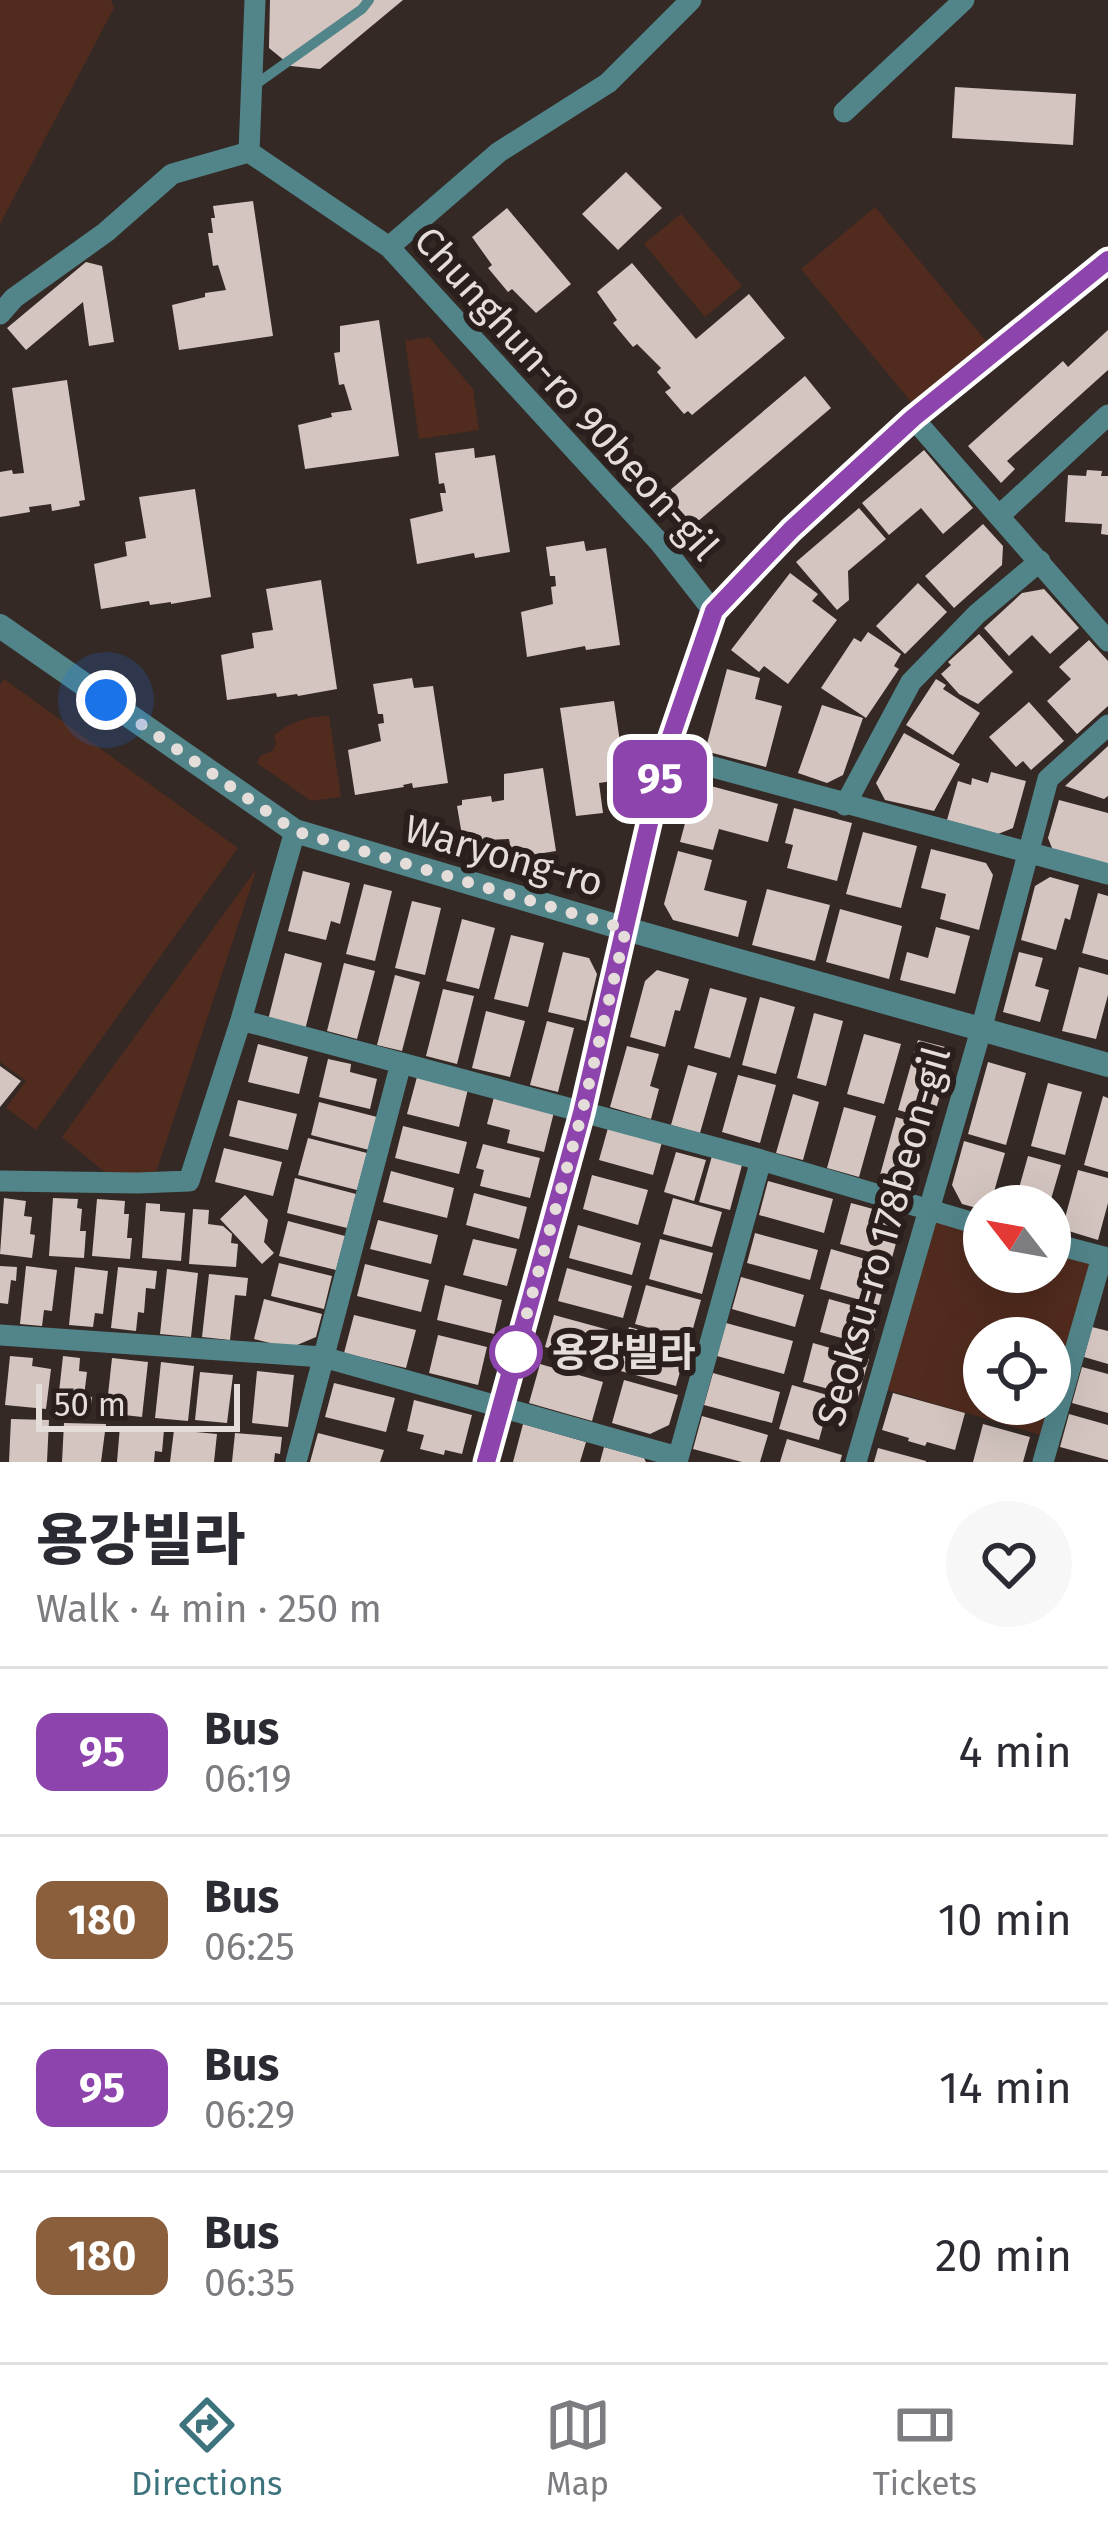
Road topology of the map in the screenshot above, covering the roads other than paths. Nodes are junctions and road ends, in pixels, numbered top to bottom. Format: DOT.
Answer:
graph roads {
  1 [pos="255,0"];
  2 [pos="369,0"];
  3 [pos="691,0"];
  4 [pos="964,0"];
  5 [pos="251,87"];
  6 [pos="844,112"];
  7 [pos="249,152"];
  8 [pos="389,247"];
  9 [pos="1108,260"];
  10 [pos="0,314"];
  11 [pos="1108,416"];
  12 [pos="913,418"];
  13 [pos="1000,515"];
  14 [pos="1040,561"];
  15 [pos="714,611"];
  16 [pos="2,633"];
  17 [pos="1108,640"];
  18 [pos="1108,725"];
  19 [pos="665,754"];
  20 [pos="845,805"];
  21 [pos="295,831"];
  22 [pos="1030,852"];
  23 [pos="1108,874"];
  24 [pos="626,929"];
  25 [pos="241,1020"];
  26 [pos="981,1030"];
  27 [pos="401,1063"];
  28 [pos="1108,1065"];
  29 [pos="582,1113"];
  30 [pos="761,1160"];
  31 [pos="0,1181"];
  32 [pos="927,1210"];
  33 [pos="963,1220"];
  34 [pos="1071,1249"];
  35 [pos="1105,1258"];
  36 [pos="0,1335"];
  37 [pos="323,1357"];
  38 [pos="501,1406"];
  39 [pos="677,1460"];
  40 [pos="296,1462"];
  41 [pos="486,1462"];
  42 [pos="856,1462"];
  43 [pos="1043,1462"];
  1 -- 5 [label="street"];
  2 -- 5 [label="lane"];
  3 -- 8 [label="street"];
  4 -- 6 [label="street"];
  5 -- 7 [label="street"];
  7 -- 8 [label="street, Chunghun-ro 90beon-gil"];
  7 -- 10 [label="street"];
  8 -- 15 [label="street, Chunghun-ro 90beon-gil"];
  9 -- 12 [label="street"];
  11 -- 13 [label="street"];
  12 -- 13 [label="street"];
  12 -- 15 [label="street"];
  13 -- 14 [label="street"];
  14 -- 17 [label="street"];
  14 -- 20 [label="street"];
  15 -- 19 [label="street"];
  16 -- 21 [label="street, Waryong-ro"];
  18 -- 22 [label="street, Seoksu-ro 178beon-gil"];
  19 -- 20 [label="street"];
  19 -- 24 [label="street"];
  20 -- 22 [label="street"];
  21 -- 24 [label="street, Waryong-ro"];
  21 -- 25 [label="street"];
  22 -- 23 [label="street"];
  22 -- 26 [label="street, Seoksu-ro 178beon-gil"];
  24 -- 26 [label="street, Waryong-ro"];
  24 -- 29 [label="street"];
  25 -- 27 [label="street"];
  25 -- 31 [label="street"];
  26 -- 28 [label="street, Waryong-ro"];
  26 -- 32 [label="street, Seoksu-ro 178beon-gil"];
  27 -- 29 [label="street"];
  27 -- 37 [label="street"];
  29 -- 30 [label="street"];
  29 -- 38 [label="street"];
  30 -- 32 [label="street"];
  30 -- 39 [label="street"];
  32 -- 33 [label="street"];
  32 -- 42 [label="street, Seoksu-ro 178beon-gil"];
  34 -- 35 [label="street"];
  35 -- 43 [label="street"];
  36 -- 37 [label="street"];
  37 -- 38 [label="street"];
  37 -- 40 [label="street"];
  38 -- 39 [label="street"];
  38 -- 41 [label="street"];
}
